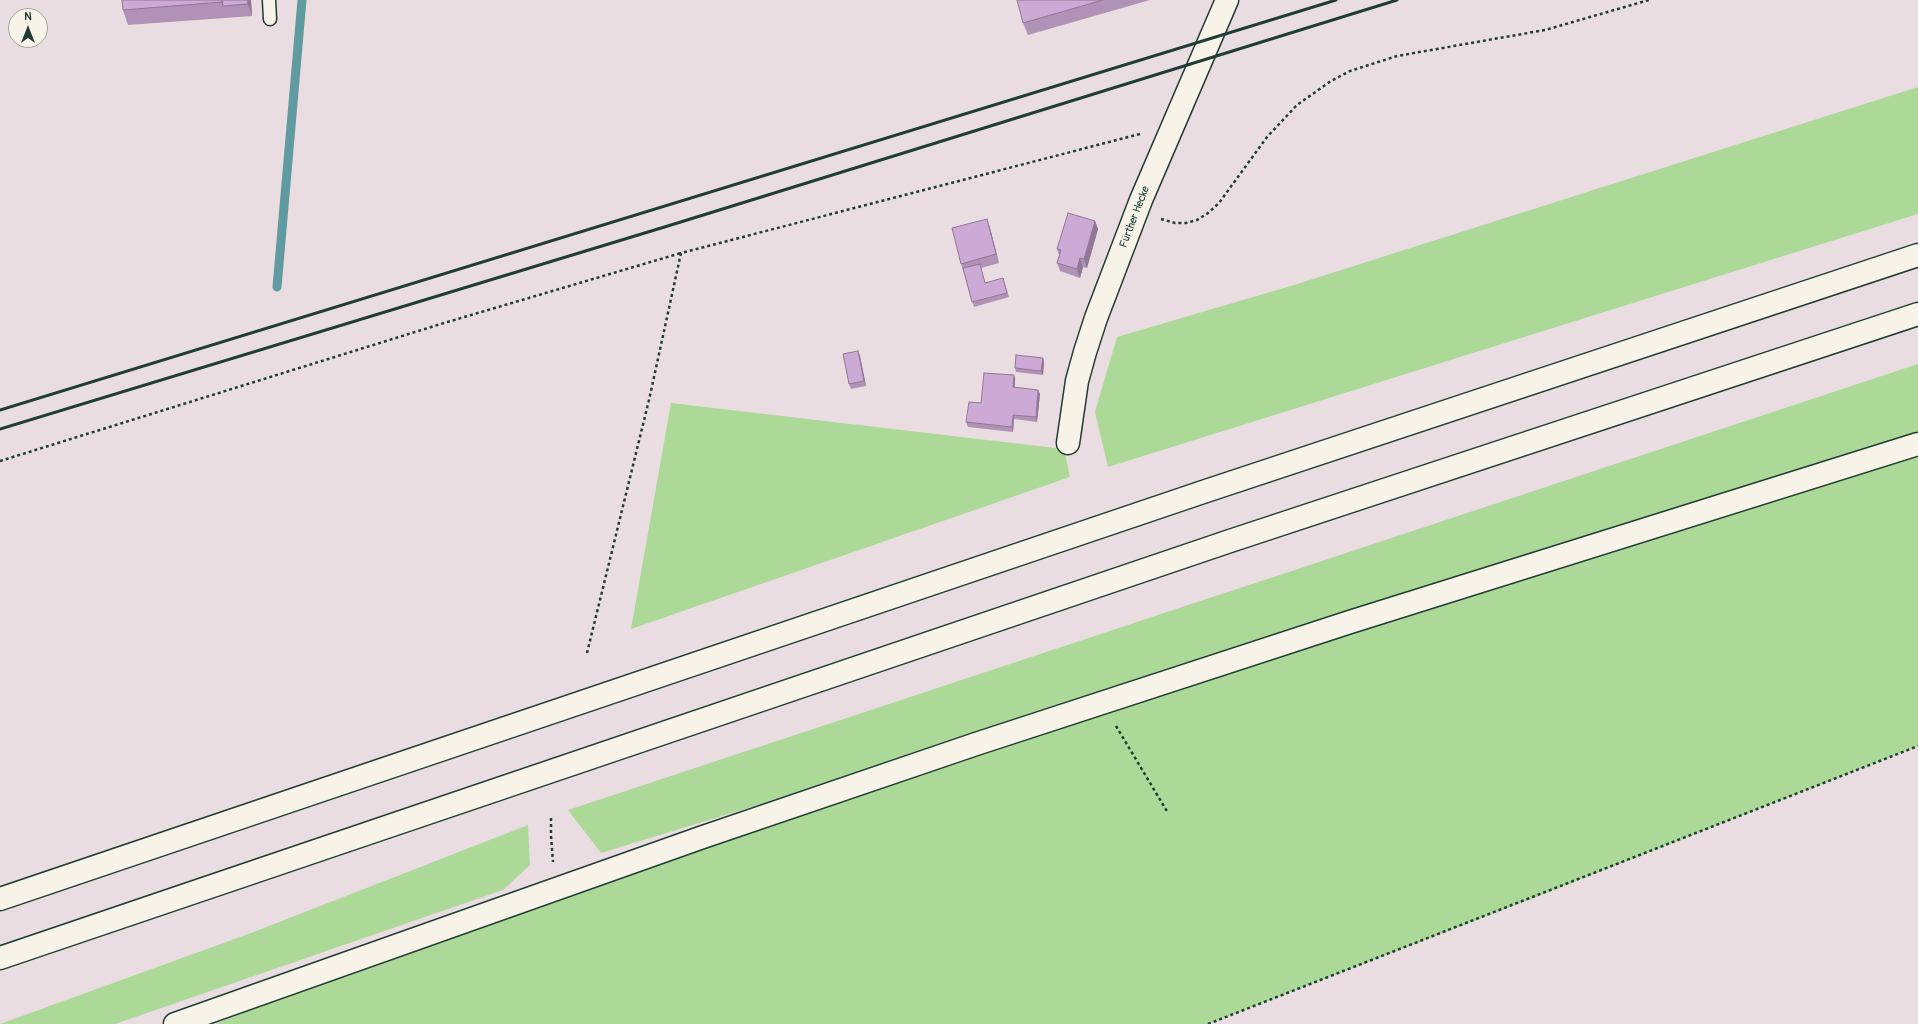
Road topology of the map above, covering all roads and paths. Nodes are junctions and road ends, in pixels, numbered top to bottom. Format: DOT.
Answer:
graph roads {
  1 [pos="269,0"];
  2 [pos="1227,0"];
  3 [pos="1649,0"];
  4 [pos="270,19"];
  5 [pos="1172,126"];
  6 [pos="1141,200"];
  7 [pos="681,253"];
  8 [pos="1918,256"];
  9 [pos="1918,314"];
  10 [pos="1068,443"];
  11 [pos="1918,444"];
  12 [pos="0,461"];
  13 [pos="587,653"];
  14 [pos="1103,703"];
  15 [pos="1918,746"];
  16 [pos="1168,813"];
  17 [pos="551,818"];
  18 [pos="558,888"];
  19 [pos="0,899"];
  20 [pos="0,958"];
  21 [pos="175,1024"];
  22 [pos="1208,1024"];
  1 -- 4 [label="lane"];
  2 -- 5 [label="main road, Fürther Hecke"];
  3 -- 6 [label="path"];
  5 -- 6 [label="main road, Fürther Hecke"];
  5 -- 7 [label="path"];
  6 -- 10 [label="main road, Fürther Hecke"];
  7 -- 12 [label="path"];
  7 -- 13 [label="path"];
  8 -- 19 [label="main road"];
  9 -- 20 [label="main road"];
  11 -- 14 [label="main road"];
  14 -- 16 [label="path"];
  14 -- 18 [label="main road"];
  15 -- 22 [label="path"];
  17 -- 18 [label="path"];
  18 -- 21 [label="main road"];
}
